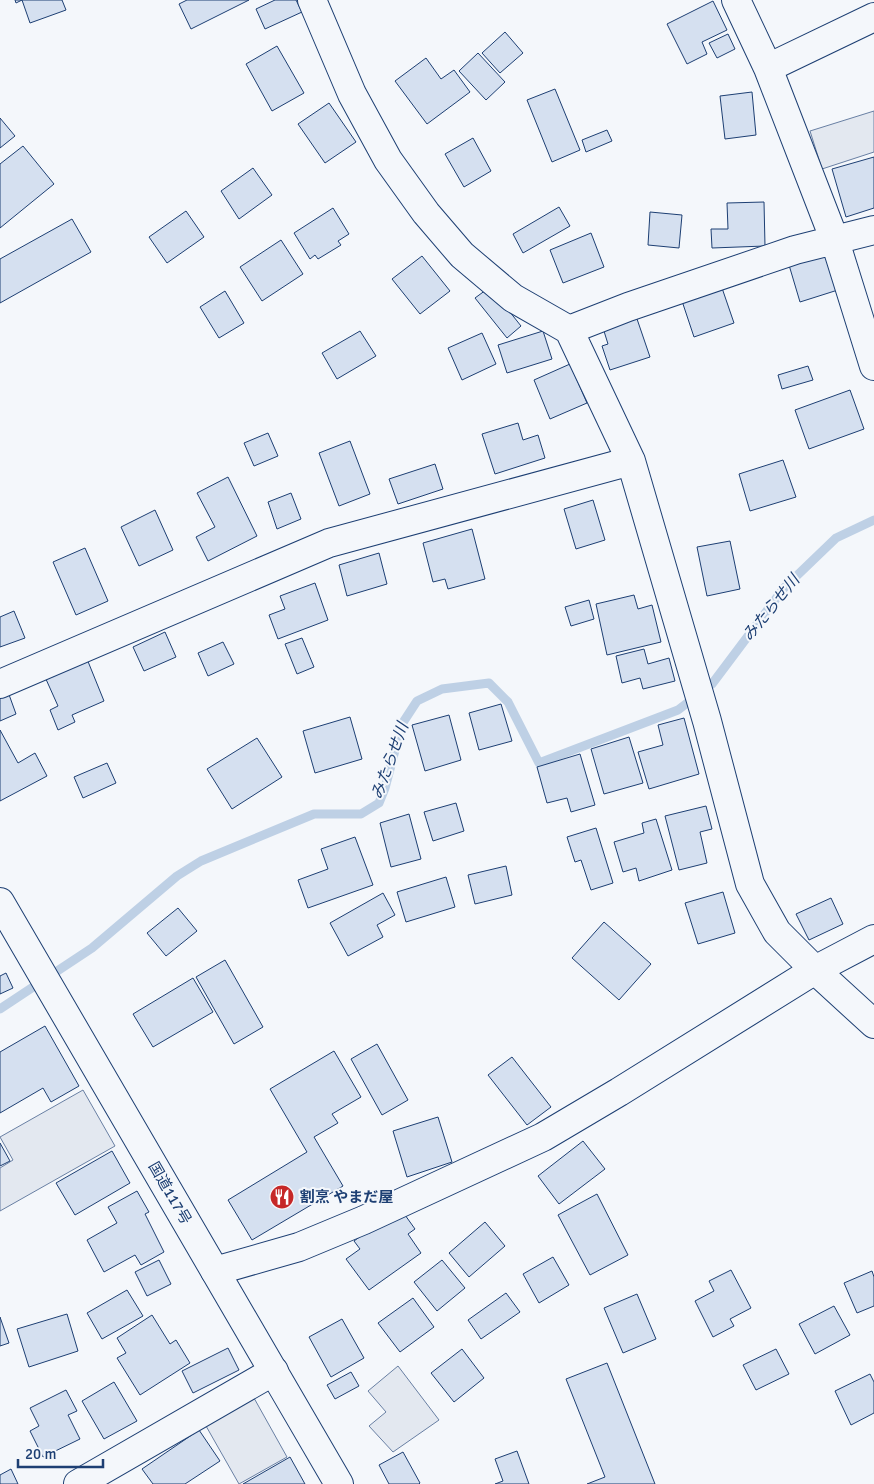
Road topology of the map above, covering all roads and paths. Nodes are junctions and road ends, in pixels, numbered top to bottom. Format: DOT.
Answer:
graph roads {
  1 [pos="312,0"];
  2 [pos="736,0"];
  3 [pos="874,17"];
  4 [pos="768,68"];
  5 [pos="874,230"];
  6 [pos="834,241"];
  7 [pos="570,330"];
  8 [pos="874,366"];
  9 [pos="632,461"];
  10 [pos="0,684"];
  11 [pos="0,902"];
  12 [pos="874,939"];
  13 [pos="815,970"];
  14 [pos="874,1024"];
  15 [pos="215,1271"];
  16 [pos="274,1370"];
  17 [pos="78,1484"];
  18 [pos="339,1484"];
  1 -- 7 [label="main road"];
  2 -- 4 [label="main road"];
  3 -- 4 [label="main road"];
  4 -- 6 [label="main road"];
  5 -- 6 [label="main road"];
  6 -- 7 [label="main road"];
  6 -- 8 [label="main road"];
  7 -- 9 [label="main road"];
  9 -- 10 [label="main road"];
  9 -- 13 [label="main road"];
  11 -- 15 [label="main road, 国道117号"];
  12 -- 13 [label="main road"];
  13 -- 14 [label="main road"];
  13 -- 15 [label="main road"];
  15 -- 16 [label="main road, 国道117号"];
  16 -- 17 [label="main road"];
  16 -- 18 [label="main road, 国道117号"];
}
